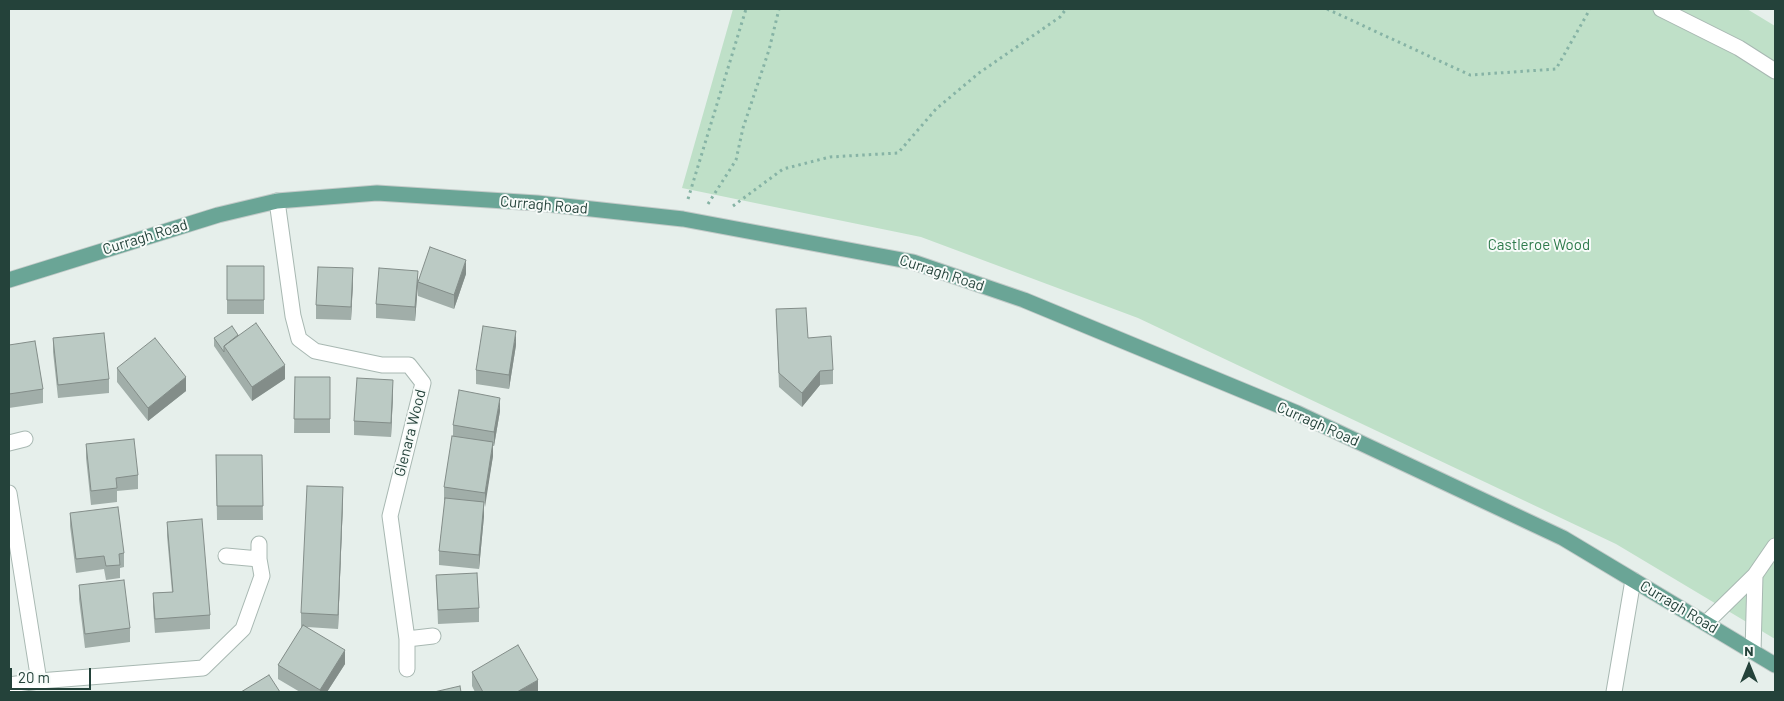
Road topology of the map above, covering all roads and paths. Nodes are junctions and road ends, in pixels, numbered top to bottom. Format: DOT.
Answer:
graph roads {
  1 [pos="746,9"];
  2 [pos="779,9"];
  3 [pos="1066,9"];
  4 [pos="1327,9"];
  5 [pos="1590,9"];
  6 [pos="1661,9"];
  7 [pos="1775,71"];
  8 [pos="277,202"];
  9 [pos="696,221"];
  10 [pos="9,280"];
  11 [pos="26,439"];
  12 [pos="9,443"];
  13 [pos="9,493"];
  14 [pos="1775,546"];
  15 [pos="226,556"];
  16 [pos="1755,575"];
  17 [pos="1633,580"];
  18 [pos="1706,623"];
  19 [pos="433,636"];
  20 [pos="406,639"];
  21 [pos="1754,652"];
  22 [pos="1775,665"];
  23 [pos="406,669"];
  24 [pos="39,681"];
  25 [pos="9,684"];
  26 [pos="1614,692"];
  1 -- 9 [label="path"];
  2 -- 9 [label="path"];
  3 -- 9 [label="path"];
  4 -- 5 [label="path"];
  6 -- 7 [label="street"];
  8 -- 9 [label="main road, Curragh Road"];
  8 -- 10 [label="main road, Curragh Road"];
  8 -- 20 [label="street, Glenara Wood"];
  9 -- 17 [label="main road, Curragh Road"];
  11 -- 12 [label="street"];
  13 -- 24 [label="street"];
  14 -- 16 [label="street"];
  15 -- 24 [label="street"];
  16 -- 18 [label="street"];
  16 -- 21 [label="street"];
  17 -- 18 [label="main road, Curragh Road"];
  17 -- 26 [label="street"];
  18 -- 21 [label="main road, Curragh Road"];
  19 -- 20 [label="street"];
  20 -- 23 [label="street, Glenara Wood"];
  21 -- 22 [label="main road, Curragh Road"];
  24 -- 25 [label="street"];
}
